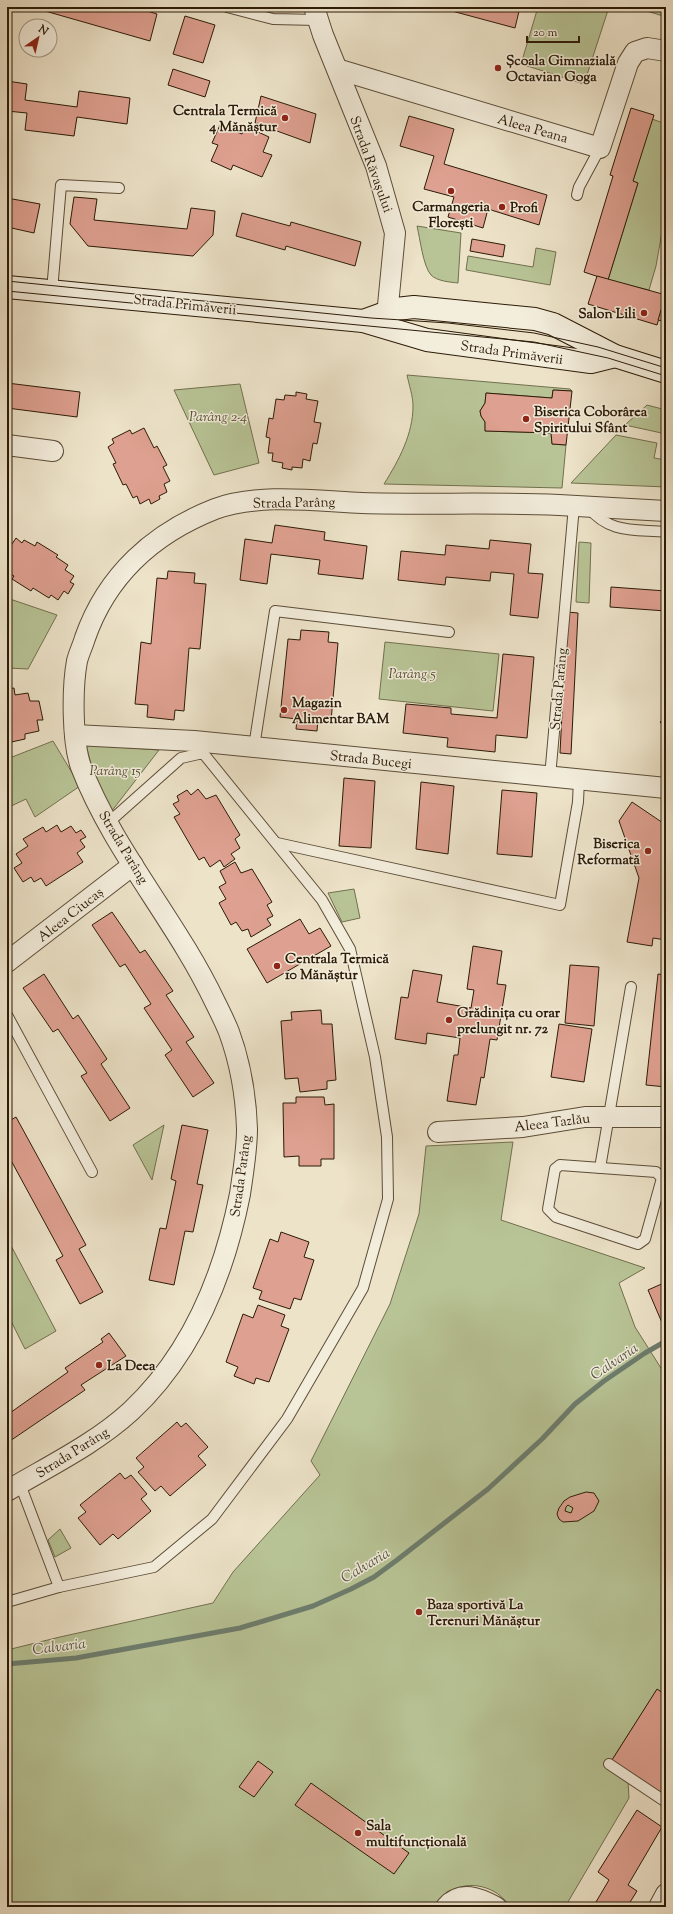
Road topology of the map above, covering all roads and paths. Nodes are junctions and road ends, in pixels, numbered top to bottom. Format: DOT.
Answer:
graph roads {
  1 [pos="227,7"];
  2 [pos="316,14"];
  3 [pos="666,51"];
  4 [pos="337,69"];
  5 [pos="600,148"];
  6 [pos="119,188"];
  7 [pos="577,195"];
  8 [pos="7,287"];
  9 [pos="52,291"];
  10 [pos="387,319"];
  11 [pos="614,356"];
  12 [pos="666,372"];
  13 [pos="7,445"];
  14 [pos="53,451"];
  15 [pos="581,506"];
  16 [pos="666,511"];
  17 [pos="666,532"];
  18 [pos="449,632"];
  19 [pos="75,735"];
  20 [pos="254,747"];
  21 [pos="550,777"];
  22 [pos="579,779"];
  23 [pos="666,788"];
  24 [pos="108,823"];
  25 [pos="277,843"];
  26 [pos="133,865"];
  27 [pos="7,962"];
  28 [pos="632,987"];
  29 [pos="7,1015"];
  30 [pos="609,1117"];
  31 [pos="666,1117"];
  32 [pos="438,1132"];
  33 [pos="600,1168"];
  34 [pos="92,1172"];
  35 [pos="13,1487"];
  36 [pos="58,1587"];
  37 [pos="7,1602"];
  38 [pos="609,1764"];
  39 [pos="666,1802"];
  40 [pos="666,1894"];
  41 [pos="446,1907"];
  42 [pos="496,1907"];
  43 [pos="659,1907"];
  1 -- 2 [label="lane"];
  2 -- 4 [label="street, Strada Răvașului"];
  3 -- 5 [label="street"];
  4 -- 5 [label="street, Aleea Peana"];
  4 -- 10 [label="street, Strada Răvașului"];
  5 -- 7 [label="lane"];
  6 -- 9 [label="lane"];
  8 -- 9 [label="main road, Strada Primăverii"];
  9 -- 10 [label="main road, Strada Primăverii"];
  10 -- 11 [label="main road, Strada Primăverii"];
  10 -- 11 [label="main road, Strada Primăverii"];
  11 -- 12 [label="main road, Strada Primăverii"];
  13 -- 14 [label="street"];
  15 -- 16 [label="street, Strada Parâng"];
  15 -- 17 [label="lane"];
  15 -- 19 [label="street, Strada Parâng"];
  15 -- 21 [label="lane, Strada Parâng"];
  18 -- 20 [label="lane"];
  19 -- 20 [label="street, Strada Bucegi"];
  19 -- 24 [label="street, Strada Parâng"];
  20 -- 21 [label="street, Strada Bucegi"];
  21 -- 22 [label="street, Strada Bucegi"];
  22 -- 23 [label="street, Strada Bucegi"];
  22 -- 25 [label="lane"];
  24 -- 25 [label="lane"];
  24 -- 26 [label="street, Strada Parâng"];
  25 -- 36 [label="lane"];
  26 -- 27 [label="street, Aleea Ciucaș"];
  26 -- 35 [label="street, Strada Parâng"];
  28 -- 30 [label="lane"];
  29 -- 34 [label="lane"];
  30 -- 31 [label="street, Aleea Tazlău"];
  30 -- 32 [label="street, Aleea Tazlău"];
  30 -- 33 [label="lane"];
  33 -- 33 [label="lane"];
  35 -- 36 [label="lane"];
  36 -- 37 [label="lane"];
  38 -- 39 [label="lane"];
  40 -- 43 [label="street"];
  41 -- 42 [label="street"];
}
